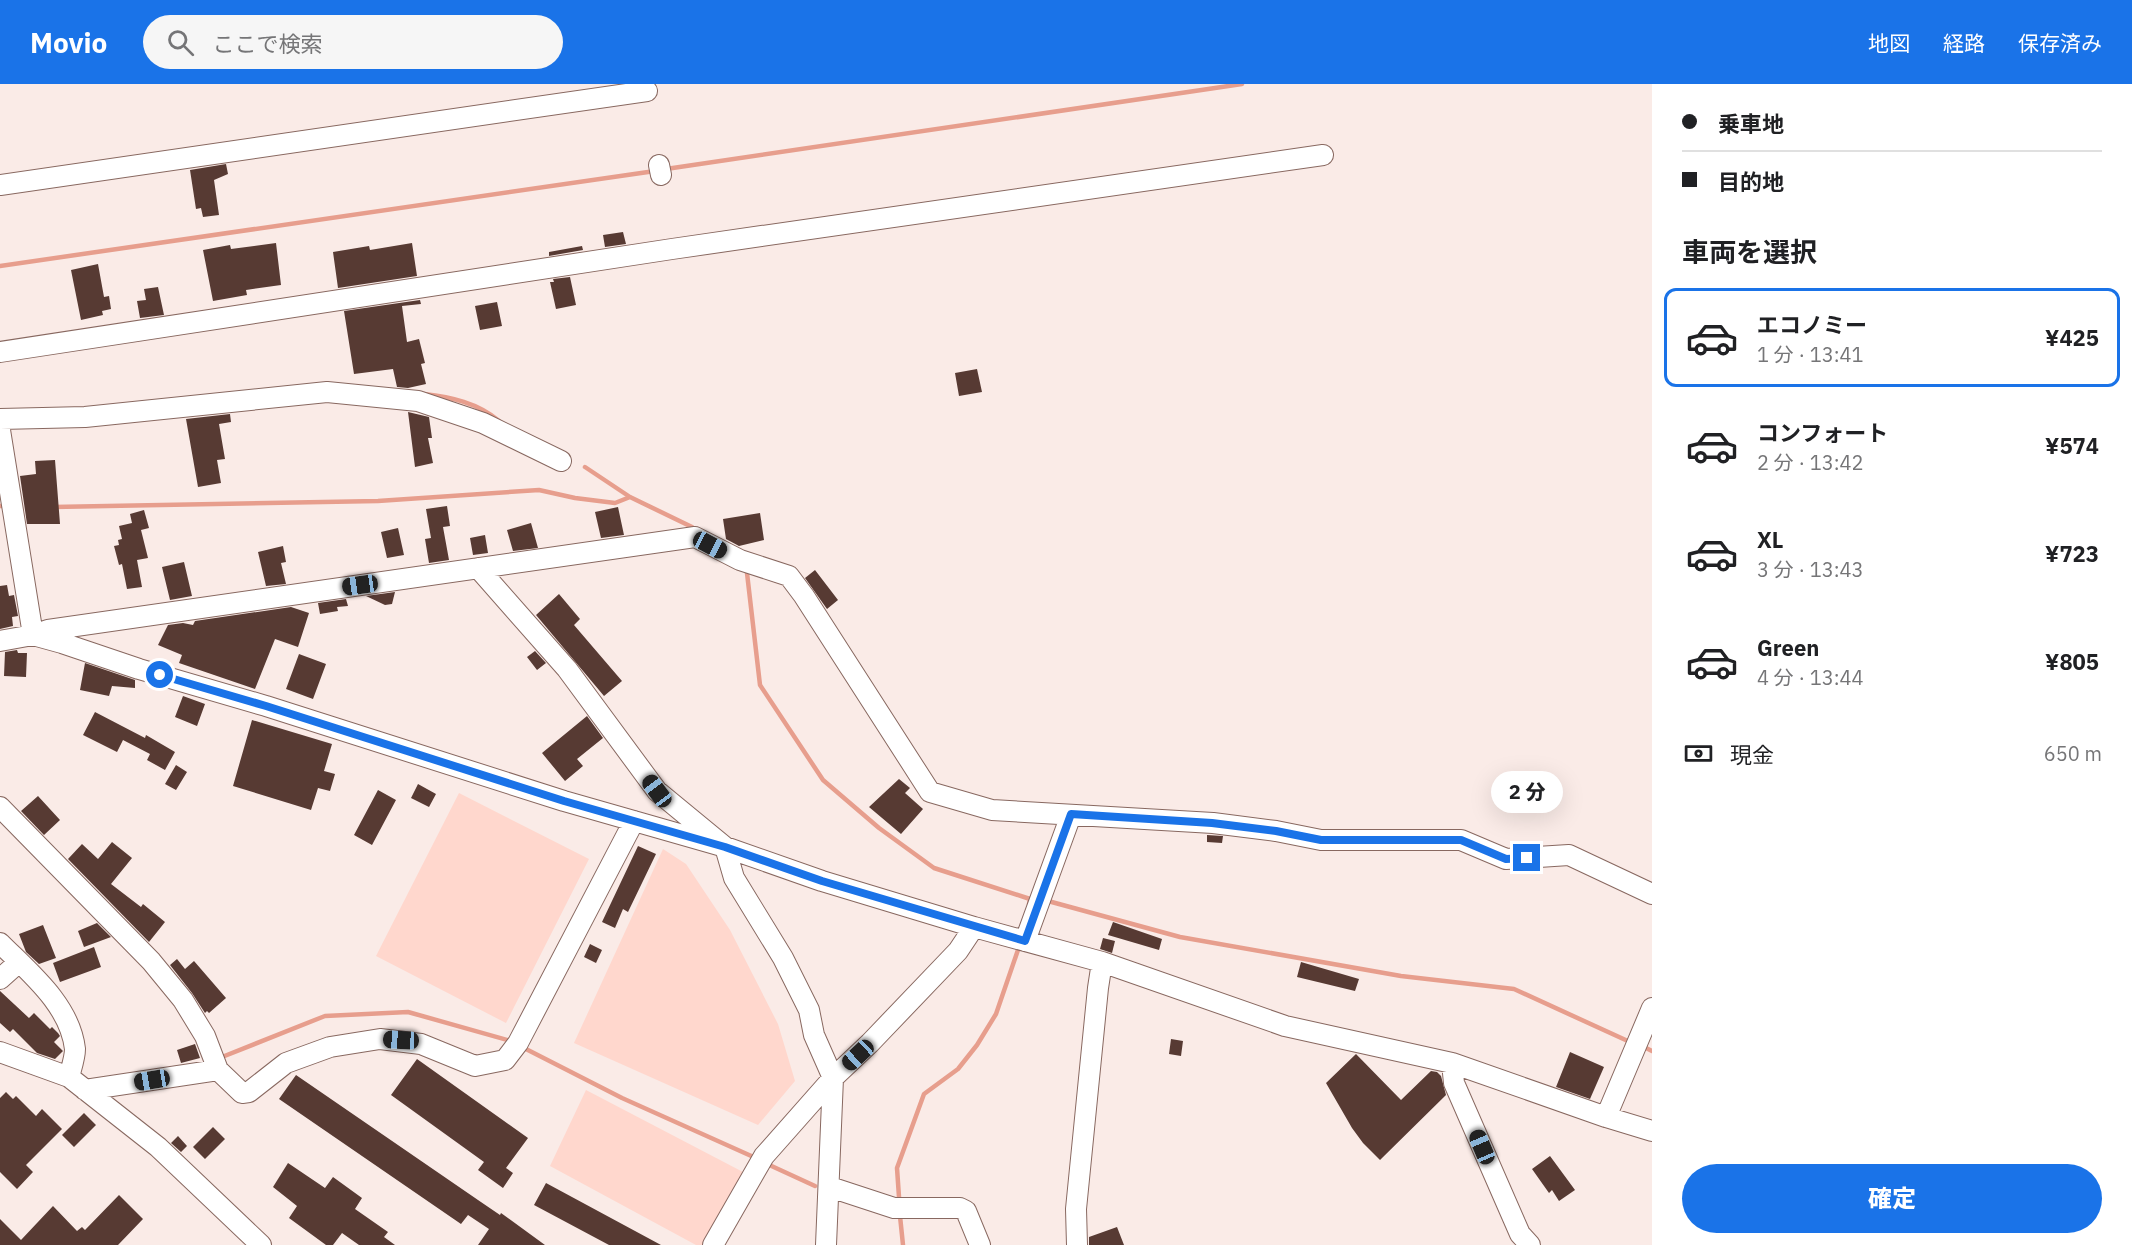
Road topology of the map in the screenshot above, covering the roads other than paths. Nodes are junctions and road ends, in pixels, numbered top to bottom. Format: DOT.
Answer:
graph roads {
  1 [pos="647,92"];
  2 [pos="1323,155"];
  3 [pos="0,185"];
  4 [pos="0,352"];
  5 [pos="0,419"];
  6 [pos="0,430"];
  7 [pos="561,461"];
  8 [pos="7,516"];
  9 [pos="478,568"];
  10 [pos="33,636"];
  11 [pos="0,641"];
  12 [pos="0,807"];
  13 [pos="1071,814"];
  14 [pos="634,821"];
  15 [pos="725,847"];
  16 [pos="1652,894"];
  17 [pos="974,927"];
  18 [pos="1025,941"];
  19 [pos="0,943"];
  20 [pos="19,962"];
  21 [pos="1102,962"];
  22 [pos="0,979"];
  23 [pos="1652,1008"];
  24 [pos="0,1052"];
  25 [pos="1452,1063"];
  26 [pos="218,1070"];
  27 [pos="69,1077"];
  28 [pos="833,1078"];
  29 [pos="85,1090"];
  30 [pos="1606,1117"];
  31 [pos="1652,1131"];
  32 [pos="830,1187"];
  33 [pos="261,1245"];
  34 [pos="713,1245"];
  35 [pos="826,1245"];
  36 [pos="980,1245"];
  37 [pos="1077,1245"];
  38 [pos="1530,1245"];
  1 -- 3 [label="street"];
  2 -- 4 [label="street"];
  5 -- 7 [label="street"];
  6 -- 8 [label="street"];
  8 -- 10 [label="street"];
  9 -- 10 [label="street"];
  9 -- 13 [label="street"];
  9 -- 15 [label="street"];
  10 -- 11 [label="street"];
  10 -- 14 [label="street"];
  12 -- 26 [label="street"];
  13 -- 16 [label="street"];
  13 -- 18 [label="street"];
  14 -- 15 [label="street"];
  14 -- 26 [label="street"];
  15 -- 17 [label="street"];
  15 -- 28 [label="street"];
  17 -- 18 [label="street"];
  17 -- 28 [label="street"];
  18 -- 21 [label="street"];
  19 -- 20 [label="street"];
  20 -- 22 [label="street"];
  20 -- 27 [label="street"];
  21 -- 25 [label="street"];
  21 -- 37 [label="street"];
  23 -- 30 [label="street"];
  24 -- 27 [label="street"];
  25 -- 30 [label="street"];
  25 -- 38 [label="street"];
  26 -- 29 [label="street"];
  27 -- 29 [label="street"];
  28 -- 32 [label="street"];
  28 -- 34 [label="street"];
  29 -- 33 [label="street"];
  30 -- 31 [label="street"];
  32 -- 35 [label="street"];
  32 -- 36 [label="street"];
}
